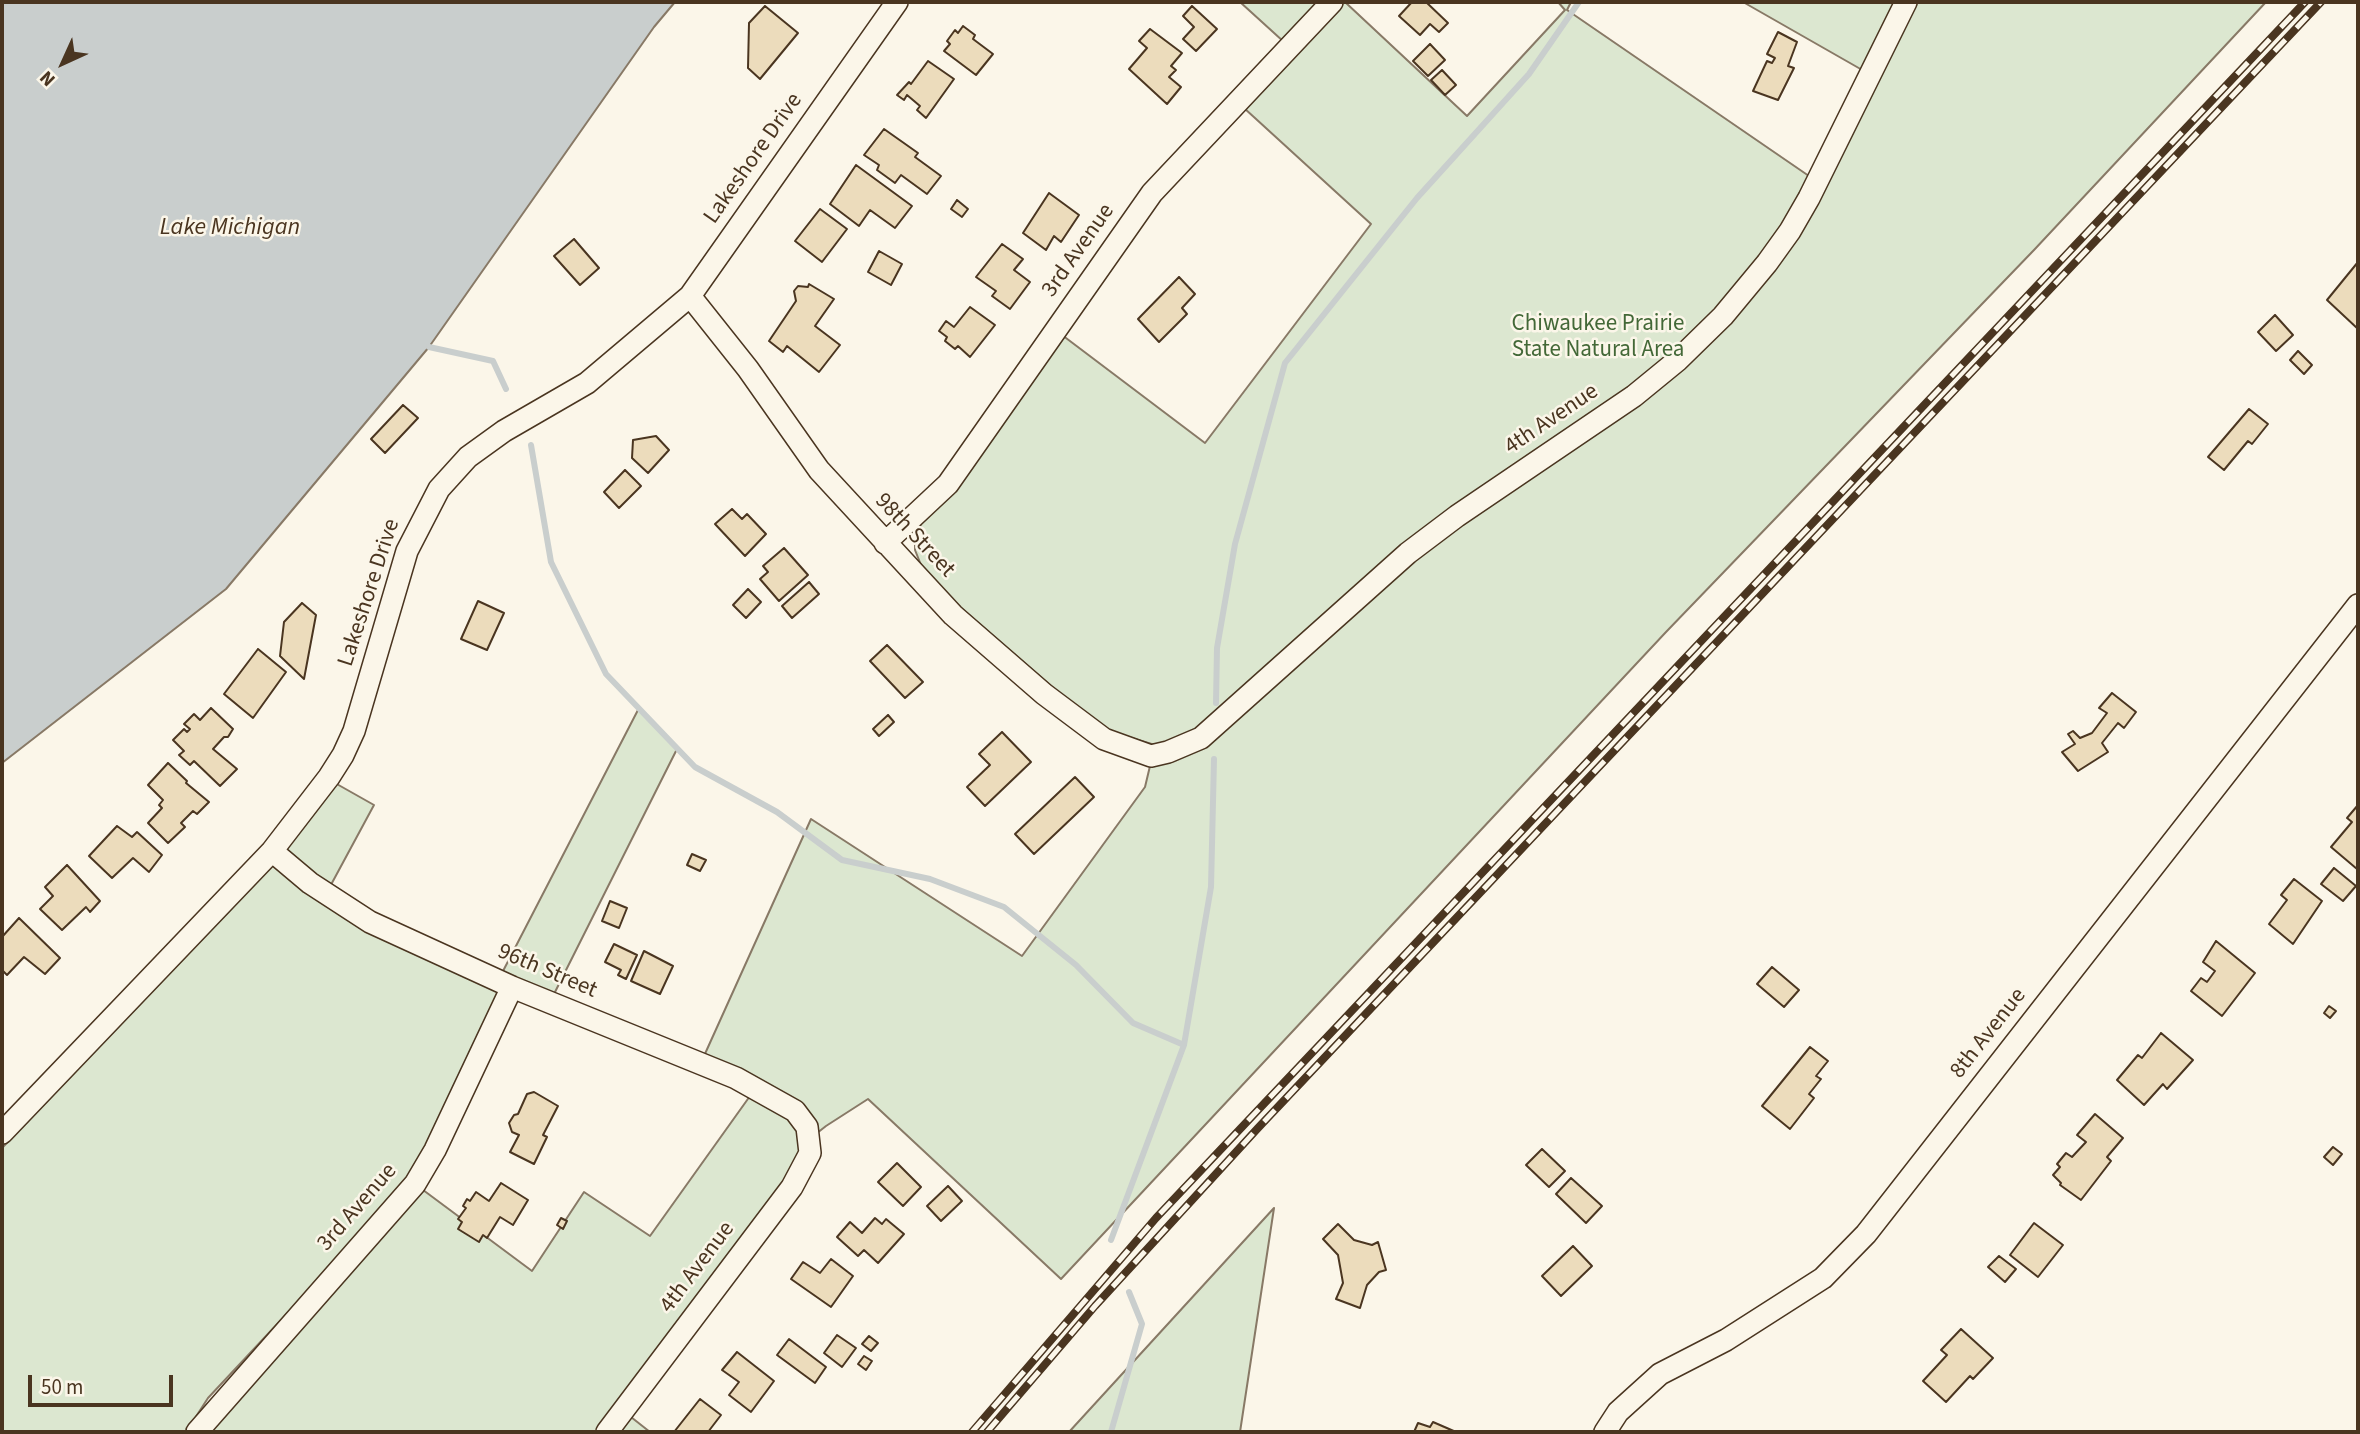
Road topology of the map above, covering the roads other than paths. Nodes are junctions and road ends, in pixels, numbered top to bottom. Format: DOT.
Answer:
graph roads {
  1 [pos="897,2"];
  2 [pos="1332,2"];
  3 [pos="1906,2"];
  4 [pos="690,296"];
  5 [pos="886,543"];
  6 [pos="2358,605"];
  7 [pos="1152,756"];
  8 [pos="272,851"];
  9 [pos="512,987"];
  10 [pos="807,1127"];
  11 [pos="2,1133"];
  12 [pos="197,1432"];
  13 [pos="607,1432"];
  14 [pos="1605,1432"];
  1 -- 4 [label="street, Lakeshore Drive"];
  2 -- 5 [label="street, 3rd Avenue"];
  3 -- 7 [label="street, 4th Avenue"];
  4 -- 5 [label="street, 98th Street"];
  4 -- 8 [label="street, Lakeshore Drive"];
  5 -- 7 [label="street, 98th Street"];
  6 -- 14 [label="street, 8th Avenue"];
  8 -- 9 [label="street, 96th Street"];
  8 -- 11 [label="street, Lakeshore Drive"];
  9 -- 10 [label="street, 96th Street"];
  9 -- 12 [label="street, 3rd Avenue"];
  10 -- 13 [label="street, 4th Avenue"];
}
